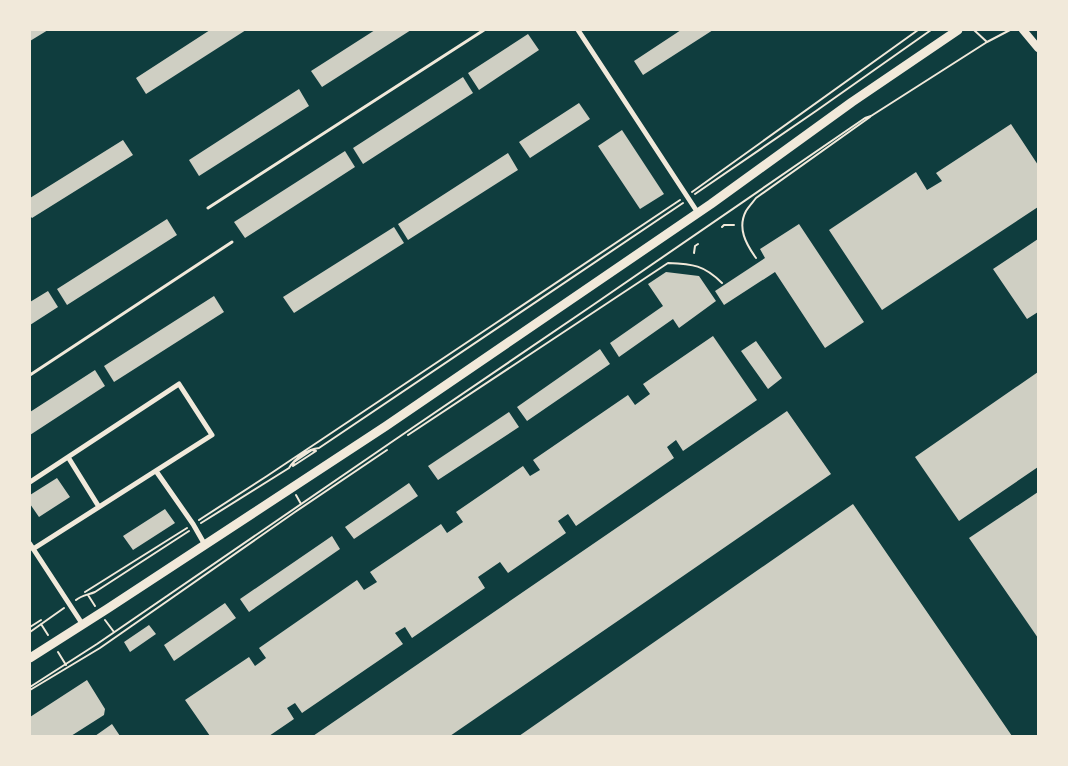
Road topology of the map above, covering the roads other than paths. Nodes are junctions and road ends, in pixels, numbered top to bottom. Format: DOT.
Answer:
graph roads {
  1 [pos="484,30"];
  2 [pos="578,30"];
  3 [pos="958,30"];
  4 [pos="1023,30"];
  5 [pos="1038,48"];
  6 [pos="208,208"];
  7 [pos="698,213"];
  8 [pos="232,242"];
  9 [pos="30,375"];
  10 [pos="68,457"];
  11 [pos="156,471"];
  12 [pos="30,482"];
  13 [pos="99,507"];
  14 [pos="206,545"];
  15 [pos="32,546"];
  16 [pos="83,625"];
  17 [pos="30,658"];
  1 -- 6 [label="lane"];
  2 -- 7 [label="street"];
  3 -- 7 [label="main road"];
  4 -- 5 [label="street"];
  7 -- 14 [label="main road"];
  8 -- 9 [label="lane"];
  10 -- 11 [label="street"];
  10 -- 12 [label="street"];
  10 -- 13 [label="street"];
  11 -- 13 [label="street"];
  11 -- 14 [label="street"];
  13 -- 15 [label="street"];
  14 -- 16 [label="main road"];
  15 -- 16 [label="street"];
  16 -- 17 [label="main road"];
}
